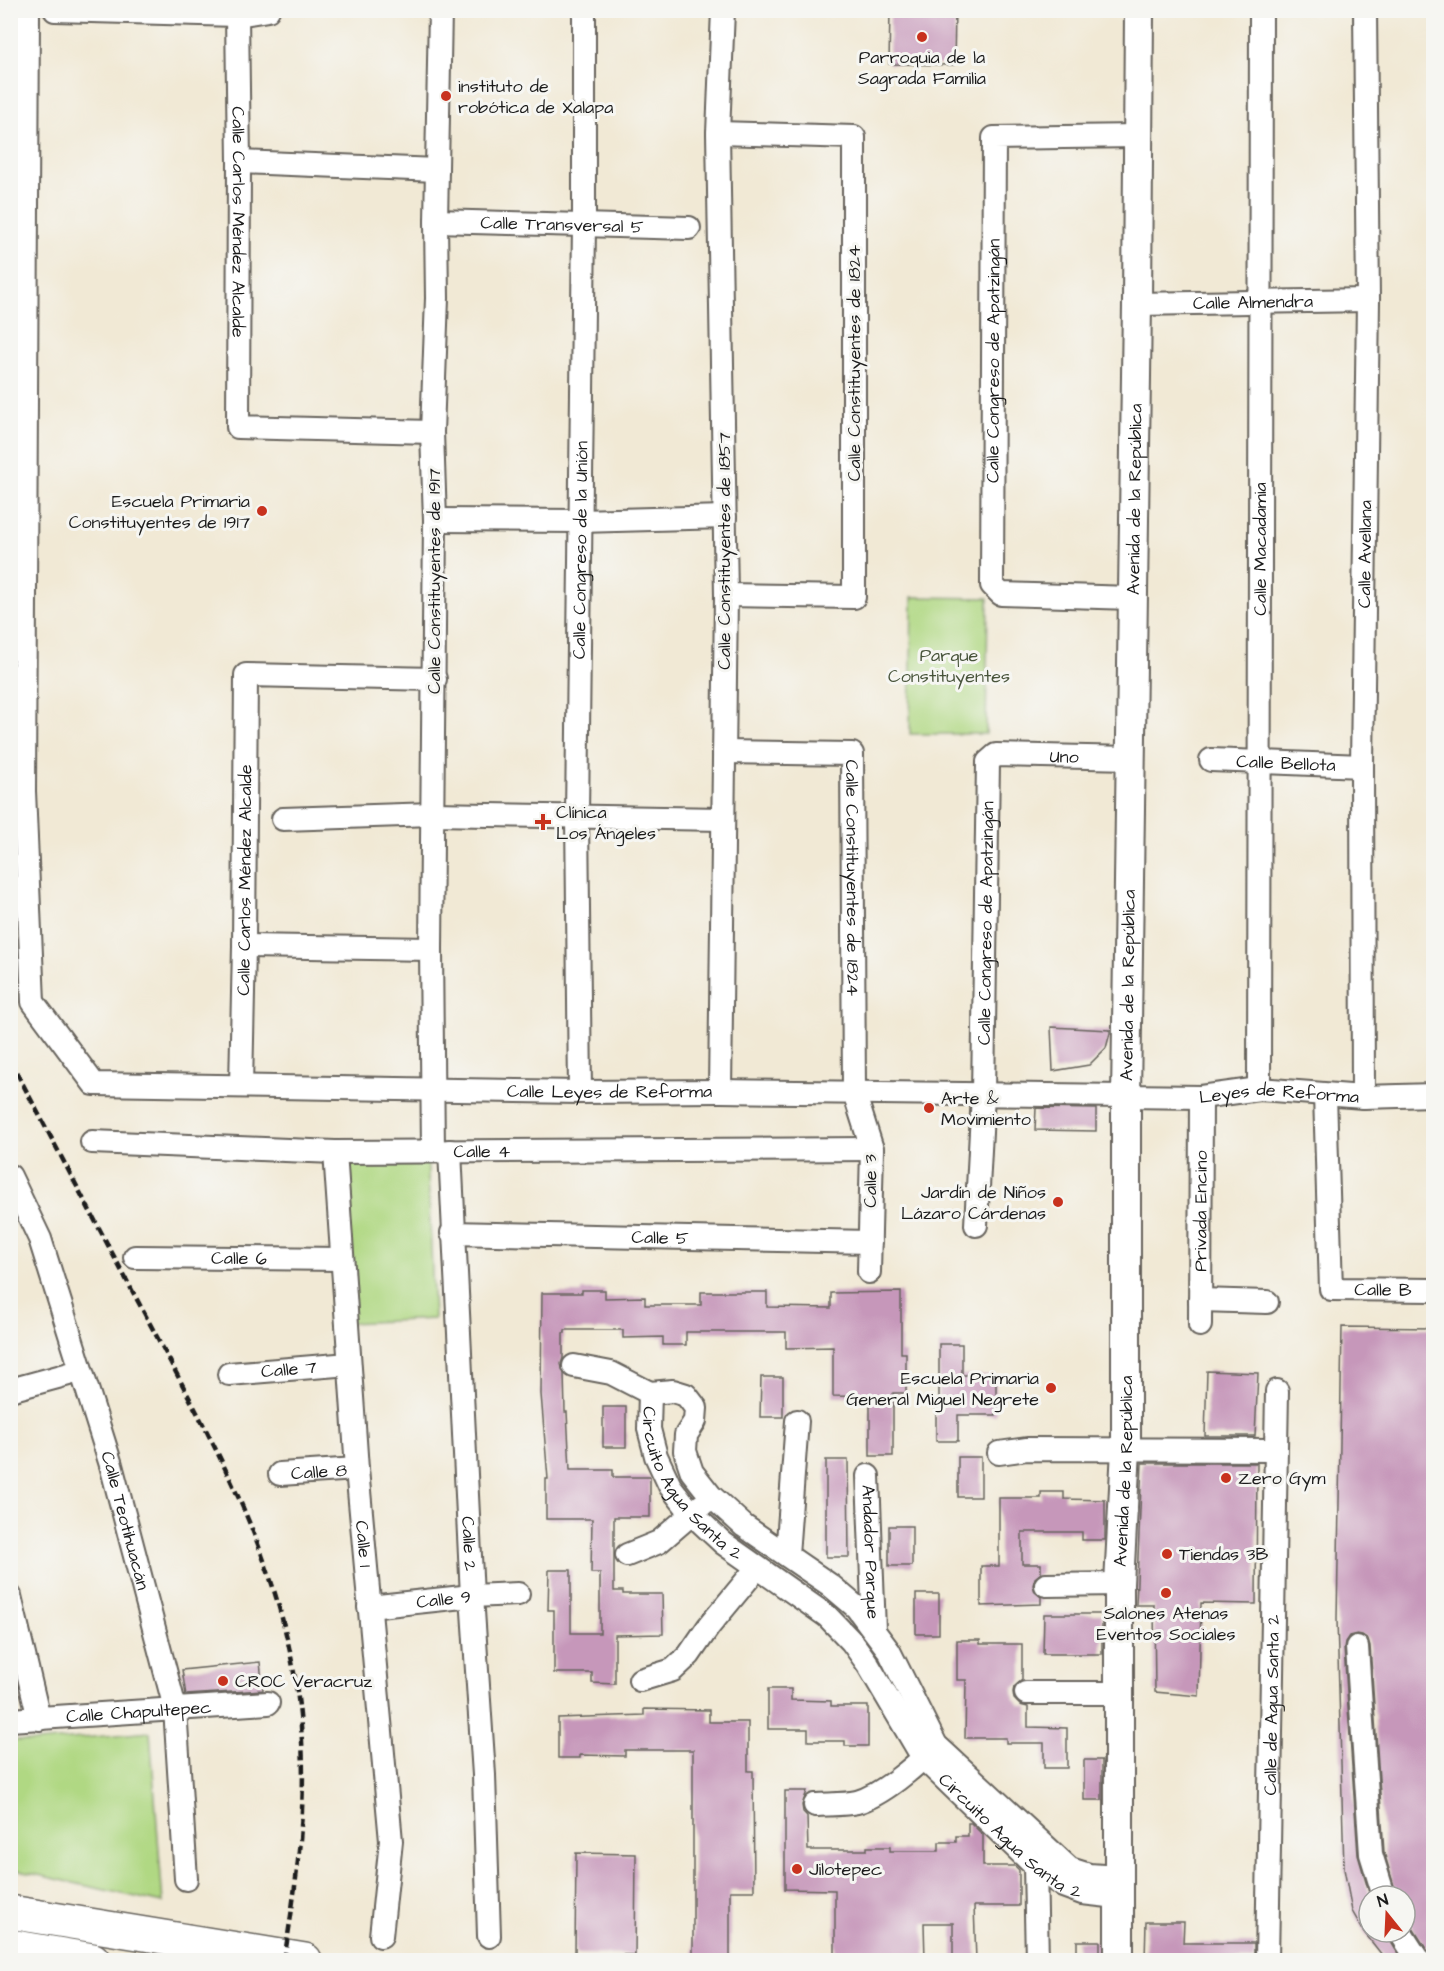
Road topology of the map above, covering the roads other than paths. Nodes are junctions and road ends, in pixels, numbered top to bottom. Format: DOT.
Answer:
graph roads {
  1 [pos="28,10"];
  2 [pos="55,10"];
  3 [pos="268,10"];
  4 [pos="440,10"];
  5 [pos="584,10"];
  6 [pos="723,10"];
  7 [pos="1139,10"];
  8 [pos="1262,10"];
  9 [pos="1365,10"];
  10 [pos="237,15"];
  11 [pos="718,133"];
  12 [pos="1138,136"];
  13 [pos="239,162"];
  14 [pos="437,170"];
  15 [pos="436,221"];
  16 [pos="584,224"];
  17 [pos="689,228"];
  18 [pos="1368,300"];
  19 [pos="1262,303"];
  20 [pos="1137,304"];
  21 [pos="432,432"];
  22 [pos="725,517"];
  23 [pos="435,520"];
  24 [pos="580,521"];
  25 [pos="726,595"];
  26 [pos="1132,598"];
  27 [pos="435,678"];
  28 [pos="724,752"];
  29 [pos="996,755"];
  30 [pos="1131,758"];
  31 [pos="1211,760"];
  32 [pos="1259,760"];
  33 [pos="1362,766"];
  34 [pos="433,814"];
  35 [pos="577,816"];
  36 [pos="283,819"];
  37 [pos="723,819"];
  38 [pos="244,946"];
  39 [pos="431,949"];
  40 [pos="241,1086"];
  41 [pos="433,1089"];
  42 [pos="1259,1089"];
  43 [pos="720,1091"];
  44 [pos="580,1092"];
  45 [pos="854,1092"];
  46 [pos="983,1094"];
  47 [pos="1325,1095"];
  48 [pos="1434,1095"];
  49 [pos="1126,1097"];
  50 [pos="1201,1097"];
  51 [pos="1364,1097"];
  52 [pos="92,1142"];
  53 [pos="872,1149"];
  54 [pos="442,1151"];
  55 [pos="335,1152"];
  56 [pos="10,1176"];
  57 [pos="976,1225"];
  58 [pos="452,1233"];
  59 [pos="870,1242"];
  60 [pos="135,1257"];
  61 [pos="342,1259"];
  62 [pos="869,1272"];
  63 [pos="1434,1290"];
  64 [pos="1200,1300"];
  65 [pos="1267,1302"];
  66 [pos="1200,1325"];
  67 [pos="349,1364"];
  68 [pos="574,1366"];
  69 [pos="80,1371"];
  70 [pos="229,1374"];
  71 [pos="10,1390"];
  72 [pos="1277,1391"];
  73 [pos="650,1393"];
  74 [pos="797,1421"];
  75 [pos="1126,1449"];
  76 [pos="1275,1450"];
  77 [pos="999,1453"];
  78 [pos="357,1469"];
  79 [pos="280,1474"];
  80 [pos="868,1476"];
  81 [pos="711,1496"];
  82 [pos="692,1514"];
  83 [pos="627,1554"];
  84 [pos="787,1555"];
  85 [pos="757,1568"];
  86 [pos="1119,1584"];
  87 [pos="1046,1585"];
  88 [pos="518,1594"];
  89 [pos="10,1596"];
  90 [pos="472,1596"];
  91 [pos="369,1607"];
  92 [pos="874,1630"];
  93 [pos="1357,1647"];
  94 [pos="640,1680"];
  95 [pos="1026,1693"];
  96 [pos="1120,1693"];
  97 [pos="268,1703"];
  98 [pos="176,1708"];
  99 [pos="39,1719"];
  100 [pos="10,1720"];
  101 [pos="930,1751"];
  102 [pos="815,1805"];
  103 [pos="1035,1866"];
  104 [pos="186,1879"];
  105 [pos="1380,1884"];
  106 [pos="1118,1887"];
  107 [pos="10,1912"];
  108 [pos="381,1936"];
  109 [pos="489,1936"];
  110 [pos="1408,1944"];
  111 [pos="10,1946"];
  112 [pos="93,1960"];
  113 [pos="305,1960"];
  114 [pos="1037,1960"];
  115 [pos="1119,1960"];
  116 [pos="1267,1960"];
  117 [pos="1418,1960"];
  1 -- 40 [label="street, Calle Leyes de Reforma"];
  2 -- 10 [label="street"];
  3 -- 10 [label="street"];
  4 -- 14 [label="street, Calle Constituyentes de 1917"];
  5 -- 16 [label="street, Calle Congreso de la Unión"];
  6 -- 11 [label="street, Calle Constituyentes de 1857"];
  7 -- 12 [label="main road, Avenida de la República"];
  8 -- 19 [label="street, Calle Macadamia"];
  9 -- 18 [label="street, Calle Avellana"];
  10 -- 13 [label="street, Calle Carlos Méndez Alcalde"];
  11 -- 22 [label="street, Calle Constituyentes de 1857"];
  11 -- 25 [label="street, Calle Constituyentes de 1824"];
  12 -- 20 [label="main road, Avenida de la República"];
  12 -- 26 [label="street, Calle Congreso de Apatzingán"];
  13 -- 14 [label="street"];
  13 -- 21 [label="street, Calle Carlos Méndez Alcalde"];
  14 -- 15 [label="street, Calle Constituyentes de 1917"];
  15 -- 16 [label="street, Calle Transversal 5"];
  15 -- 21 [label="street, Calle Constituyentes de 1917"];
  16 -- 17 [label="street, Calle Transversal 5"];
  16 -- 24 [label="street, Calle Congreso de la Unión"];
  18 -- 19 [label="street, Calle Almendra"];
  18 -- 33 [label="street, Calle Avellana"];
  19 -- 20 [label="street, Calle Almendra"];
  19 -- 32 [label="street, Calle Macadamia"];
  20 -- 26 [label="main road, Avenida de la República"];
  21 -- 23 [label="street, Calle Constituyentes de 1917"];
  22 -- 24 [label="street"];
  22 -- 25 [label="street, Calle Constituyentes de 1857"];
  23 -- 24 [label="street"];
  23 -- 27 [label="street, Calle Constituyentes de 1917"];
  24 -- 35 [label="street, Calle Congreso de la Unión"];
  25 -- 28 [label="street, Calle Constituyentes de 1857"];
  26 -- 30 [label="main road, Avenida de la República"];
  27 -- 34 [label="street, Calle Constituyentes de 1917"];
  27 -- 38 [label="street, Calle Carlos Méndez Alcalde"];
  28 -- 37 [label="street, Calle Constituyentes de 1857"];
  28 -- 45 [label="street, Calle Constituyentes de 1824"];
  29 -- 30 [label="street, Uno"];
  29 -- 46 [label="street, Calle Congreso de Apatzingán"];
  30 -- 49 [label="main road, Avenida de la República"];
  31 -- 32 [label="street, Calle Bellota"];
  32 -- 33 [label="street, Calle Bellota"];
  32 -- 42 [label="street, Calle Macadamia"];
  33 -- 51 [label="street, Calle Avellana"];
  34 -- 35 [label="street"];
  34 -- 36 [label="street"];
  34 -- 39 [label="street, Calle Constituyentes de 1917"];
  35 -- 37 [label="street"];
  35 -- 44 [label="street, Calle Congreso de la Unión"];
  37 -- 43 [label="street, Calle Constituyentes de 1857"];
  38 -- 39 [label="street"];
  38 -- 40 [label="street, Calle Carlos Méndez Alcalde"];
  39 -- 41 [label="street, Calle Constituyentes de 1917"];
  40 -- 41 [label="street, Calle Leyes de Reforma"];
  41 -- 44 [label="street, Calle Leyes de Reforma"];
  41 -- 54 [label="street, Calle Constituyentes de 1917"];
  42 -- 47 [label="street, Leyes de Reforma"];
  42 -- 50 [label="street, Leyes de Reforma"];
  43 -- 44 [label="street, Calle Leyes de Reforma"];
  43 -- 45 [label="street, Calle Leyes de Reforma"];
  45 -- 46 [label="street, Calle Leyes de Reforma"];
  45 -- 53 [label="street, Calle 3"];
  46 -- 49 [label="street, Calle Leyes de Reforma"];
  46 -- 57 [label="street, Calle Congreso de Apatzingán"];
  47 -- 51 [label="street, Leyes de Reforma"];
  47 -- 63 [label="street, Calle B"];
  48 -- 51 [label="street, Leyes de Reforma"];
  49 -- 50 [label="street, Leyes de Reforma"];
  49 -- 75 [label="main road, Avenida de la República"];
  50 -- 64 [label="street, Privada Encino"];
  52 -- 55 [label="street, Calle 4"];
  53 -- 54 [label="street, Calle 4"];
  53 -- 59 [label="street, Calle 3"];
  54 -- 55 [label="street, Calle 4"];
  54 -- 58 [label="street, Calle 2"];
  55 -- 61 [label="street, Calle 1"];
  56 -- 69 [label="street, Calle Teotihuacán"];
  58 -- 59 [label="street, Calle 5"];
  58 -- 90 [label="street, Calle 2"];
  59 -- 62 [label="street, Calle 3"];
  60 -- 61 [label="street, Calle 6"];
  61 -- 67 [label="street, Calle 1"];
  64 -- 65 [label="street"];
  64 -- 66 [label="street, Privada Encino"];
  67 -- 70 [label="street, Calle 7"];
  67 -- 78 [label="street, Calle 1"];
  68 -- 73 [label="street"];
  69 -- 71 [label="street"];
  69 -- 98 [label="street, Calle Teotihuacán"];
  72 -- 76 [label="street, Calle de Agua Santa 2"];
  73 -- 81 [label="street, Circuito Agua Santa 2"];
  73 -- 82 [label="street, Circuito Agua Santa 2"];
  74 -- 84 [label="street"];
  75 -- 76 [label="street"];
  75 -- 77 [label="street"];
  75 -- 86 [label="main road, Avenida de la República"];
  76 -- 116 [label="street, Calle de Agua Santa 2"];
  78 -- 79 [label="street, Calle 8"];
  78 -- 91 [label="street, Calle 1"];
  80 -- 92 [label="street, Andador Parque"];
  81 -- 82 [label="street"];
  81 -- 84 [label="street, Circuito Agua Santa 2"];
  82 -- 83 [label="street"];
  82 -- 85 [label="street, Circuito Agua Santa 2"];
  84 -- 92 [label="street, Circuito Agua Santa 2"];
  85 -- 94 [label="street"];
  85 -- 101 [label="street, Circuito Agua Santa 2"];
  86 -- 87 [label="street"];
  86 -- 96 [label="main road, Avenida de la República"];
  88 -- 90 [label="street, Calle 9"];
  89 -- 99 [label="street"];
  90 -- 91 [label="street, Calle 9"];
  90 -- 109 [label="street, Calle 2"];
  91 -- 108 [label="street, Calle 1"];
  92 -- 101 [label="street, Circuito Agua Santa 2"];
  93 -- 105 [label="street"];
  95 -- 96 [label="street"];
  96 -- 106 [label="main road, Avenida de la República"];
  97 -- 98 [label="street, Calle Chapultepec"];
  98 -- 99 [label="street, Calle Chapultepec"];
  98 -- 104 [label="street, Calle Teotihuacán"];
  99 -- 100 [label="street, Calle Chapultepec"];
  101 -- 102 [label="street"];
  101 -- 103 [label="street, Circuito Agua Santa 2"];
  101 -- 106 [label="street, Circuito Agua Santa 2"];
  103 -- 106 [label="street, Circuito Agua Santa 2"];
  103 -- 114 [label="street"];
  106 -- 115 [label="main road, Avenida de la República"];
  107 -- 113 [label="highway"];
  110 -- 117 [label="street"];
  111 -- 112 [label="highway"];
}
